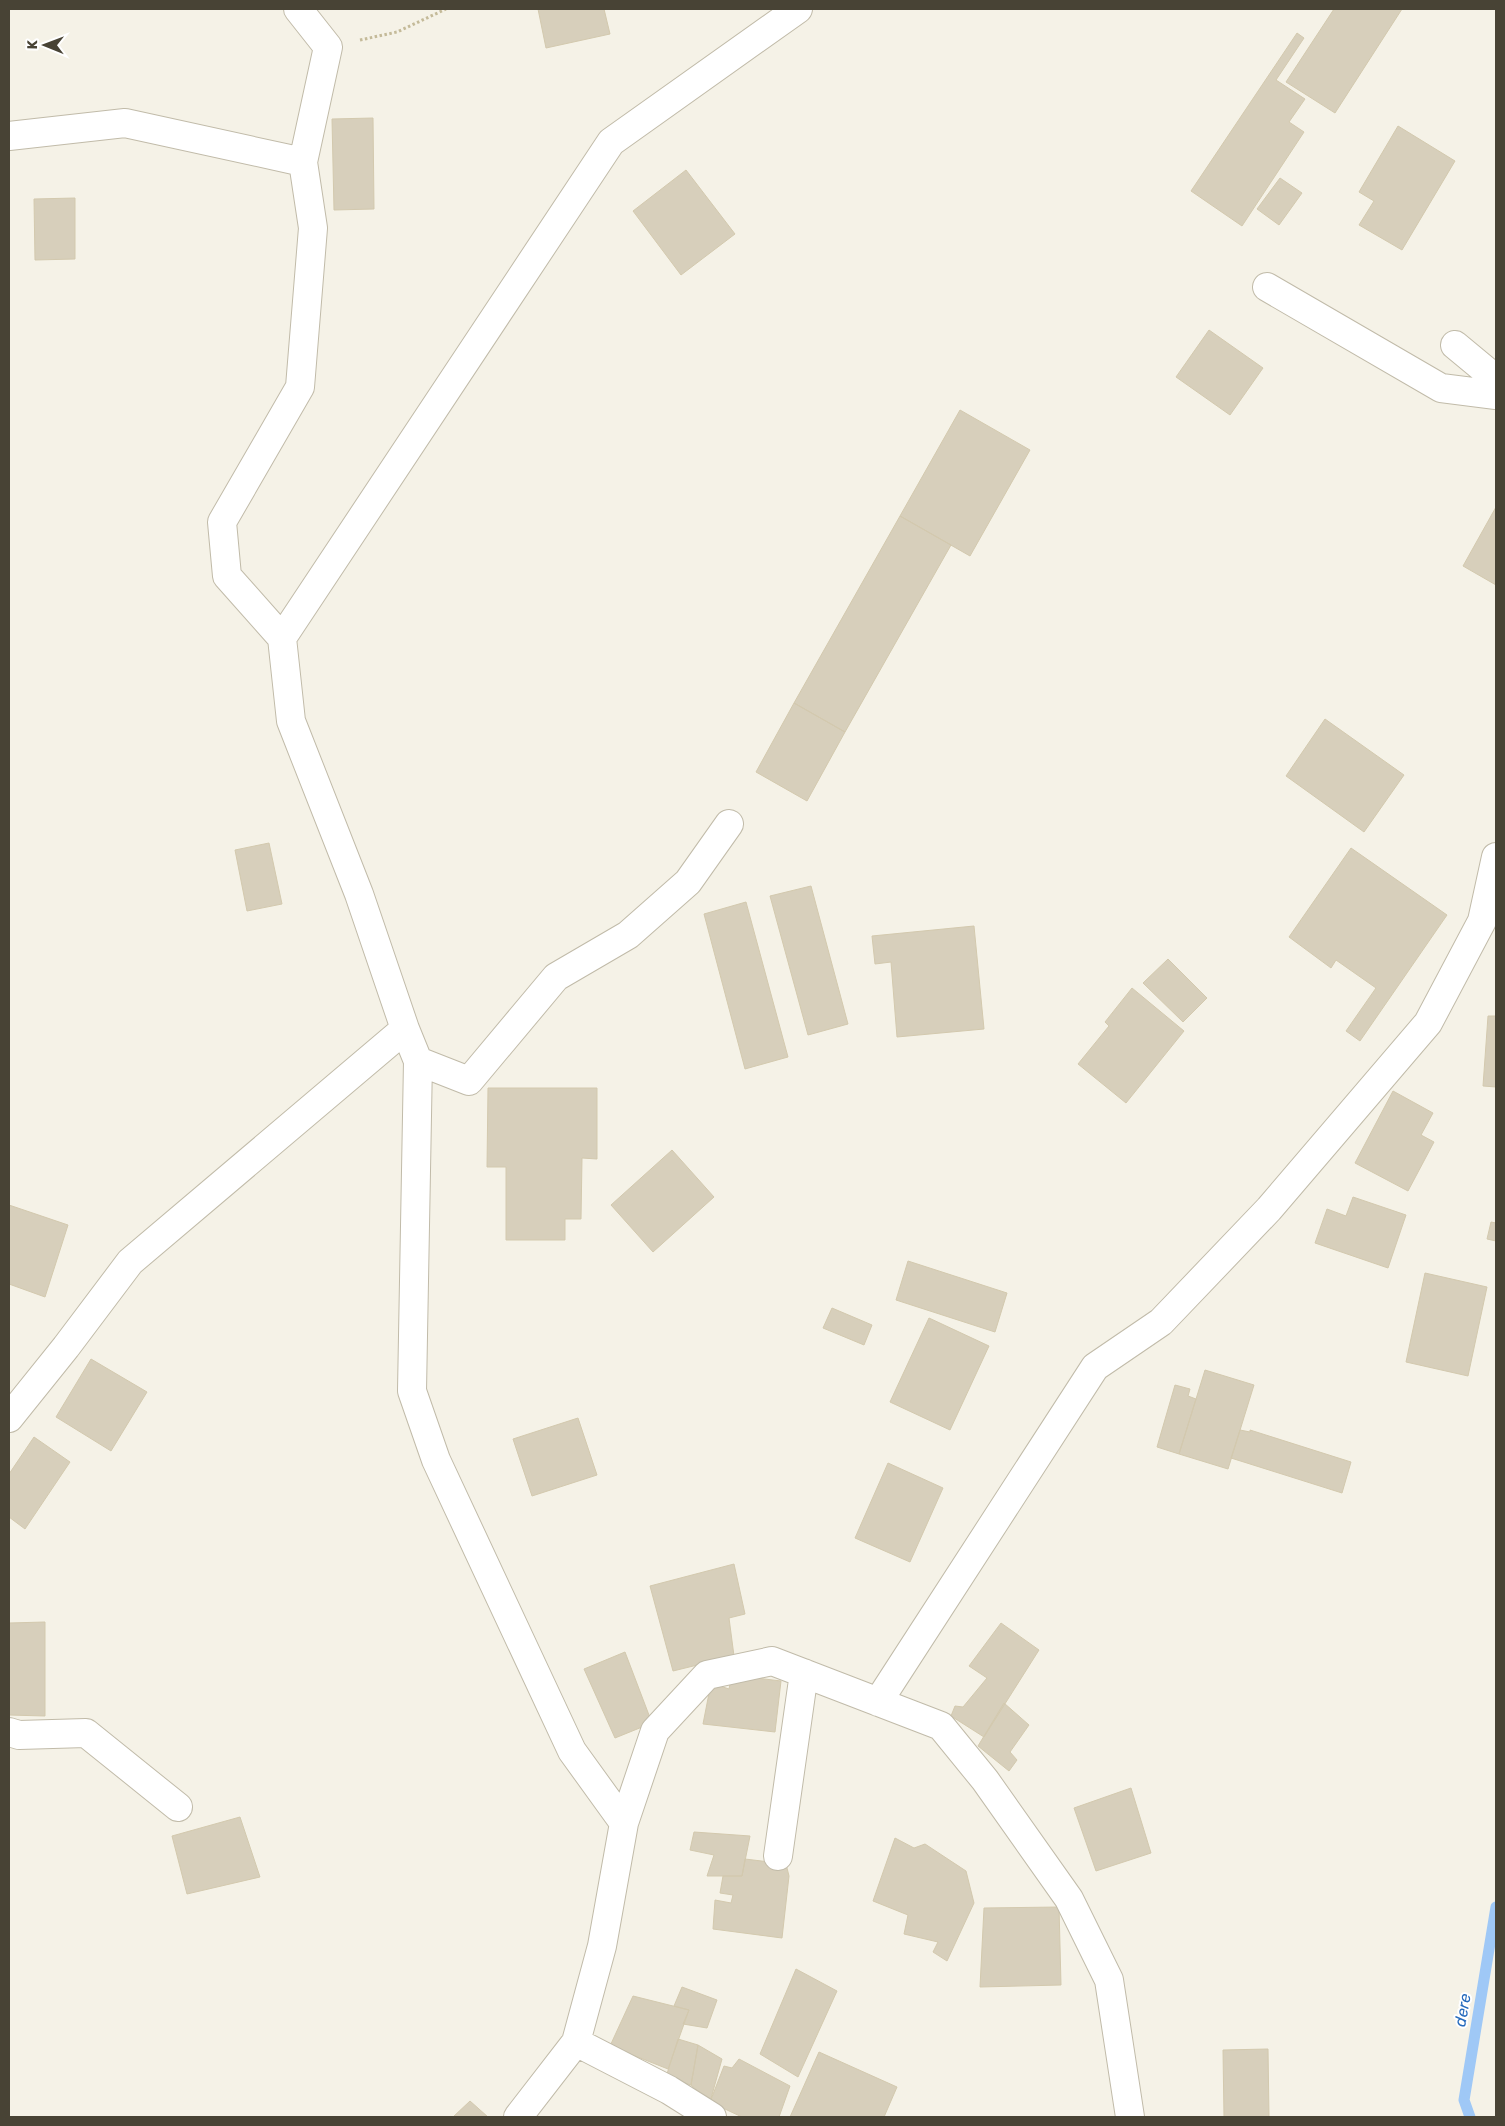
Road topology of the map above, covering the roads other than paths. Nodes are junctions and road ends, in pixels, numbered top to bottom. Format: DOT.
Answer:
graph roads {
  1 [pos="298,9"];
  2 [pos="798,9"];
  3 [pos="9,136"];
  4 [pos="303,162"];
  5 [pos="1267,287"];
  6 [pos="1455,345"];
  7 [pos="1496,379"];
  8 [pos="1496,395"];
  9 [pos="282,638"];
  10 [pos="729,824"];
  11 [pos="1496,857"];
  12 [pos="405,1029"];
  13 [pos="418,1061"];
  14 [pos="9,1418"];
  15 [pos="804,1673"];
  16 [pos="878,1702"];
  17 [pos="9,1732"];
  18 [pos="178,1807"];
  19 [pos="624,1823"];
  20 [pos="778,1856"];
  21 [pos="576,2042"];
  22 [pos="518,2117"];
  23 [pos="712,2117"];
  24 [pos="1130,2117"];
  1 -- 4 [label="street"];
  2 -- 9 [label="street"];
  3 -- 4 [label="street"];
  4 -- 9 [label="street"];
  5 -- 8 [label="street"];
  6 -- 7 [label="street"];
  9 -- 12 [label="street"];
  10 -- 13 [label="street"];
  11 -- 16 [label="street"];
  12 -- 13 [label="street"];
  12 -- 14 [label="street"];
  13 -- 19 [label="street"];
  15 -- 16 [label="street"];
  15 -- 19 [label="street"];
  15 -- 20 [label="street"];
  16 -- 24 [label="street"];
  17 -- 18 [label="street"];
  19 -- 21 [label="street"];
  21 -- 22 [label="street"];
  21 -- 23 [label="street"];
}
